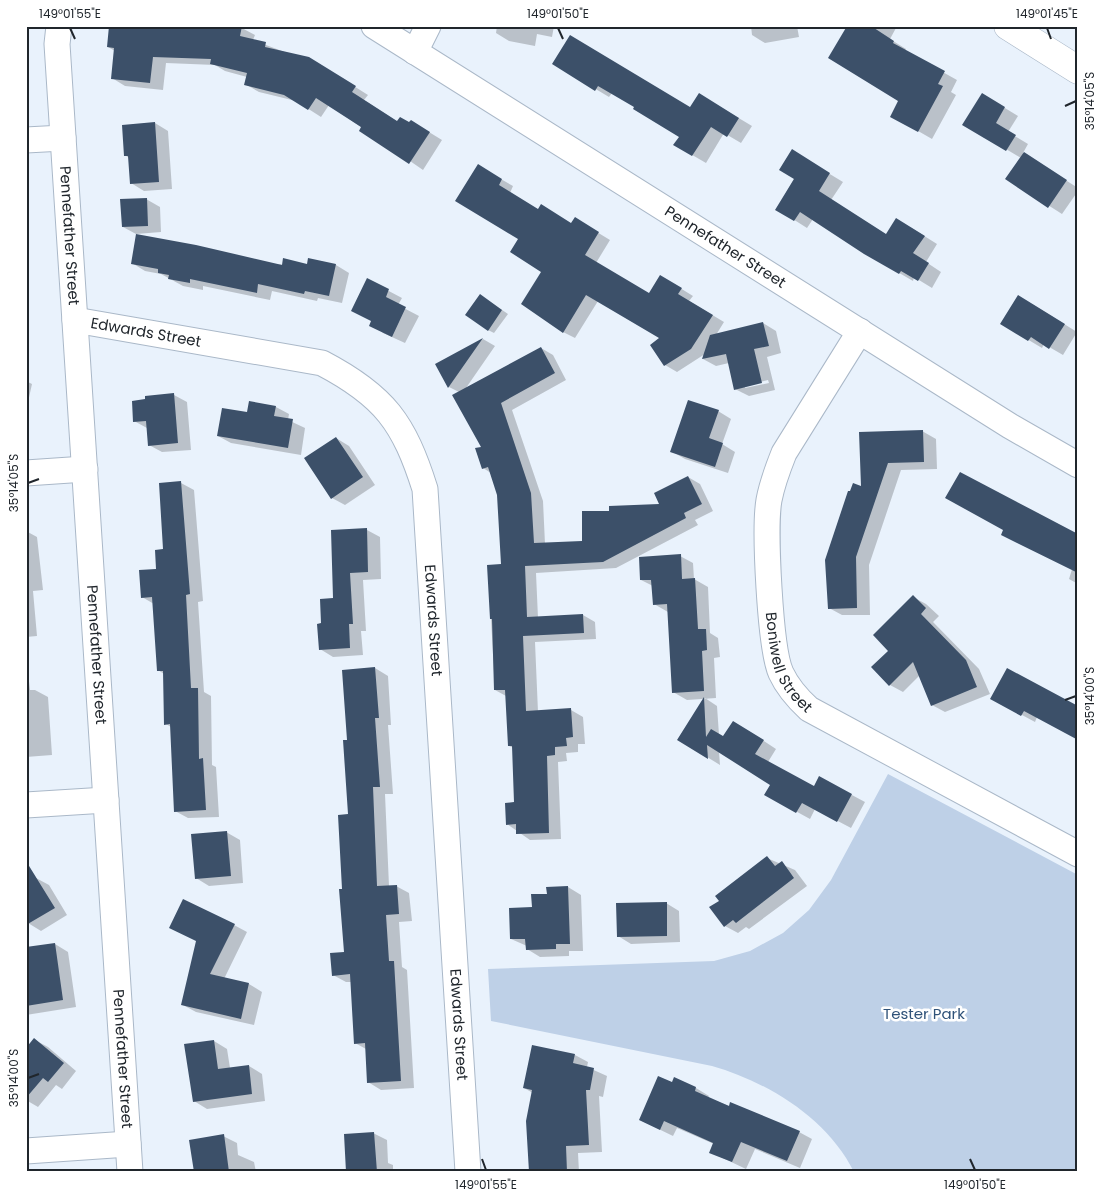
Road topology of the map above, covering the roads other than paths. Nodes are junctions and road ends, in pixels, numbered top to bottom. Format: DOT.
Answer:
graph roads {
  1 [pos="59,26"];
  2 [pos="374,26"];
  3 [pos="428,26"];
  4 [pos="1008,26"];
  5 [pos="415,52"];
  6 [pos="1078,70"];
  7 [pos="63,138"];
  8 [pos="26,140"];
  9 [pos="75,320"];
  10 [pos="860,331"];
  11 [pos="1078,465"];
  12 [pos="85,469"];
  13 [pos="26,472"];
  14 [pos="106,800"];
  15 [pos="26,805"];
  16 [pos="1078,854"];
  17 [pos="128,1144"];
  18 [pos="26,1150"];
  19 [pos="130,1172"];
  20 [pos="468,1172"];
  1 -- 7 [label="street, Pennefather Street"];
  2 -- 5 [label="street, Pennefather Street"];
  3 -- 5 [label="street"];
  4 -- 6 [label="street"];
  5 -- 10 [label="street, Pennefather Street"];
  7 -- 8 [label="street"];
  7 -- 9 [label="street, Pennefather Street"];
  9 -- 12 [label="street, Pennefather Street"];
  9 -- 20 [label="street, Edwards Street"];
  10 -- 11 [label="street, Pennefather Street"];
  10 -- 16 [label="street, Boniwell Street"];
  12 -- 13 [label="street"];
  12 -- 14 [label="street, Pennefather Street"];
  14 -- 15 [label="street"];
  14 -- 17 [label="street, Pennefather Street"];
  17 -- 18 [label="street"];
  17 -- 19 [label="street, Pennefather Street"];
}
